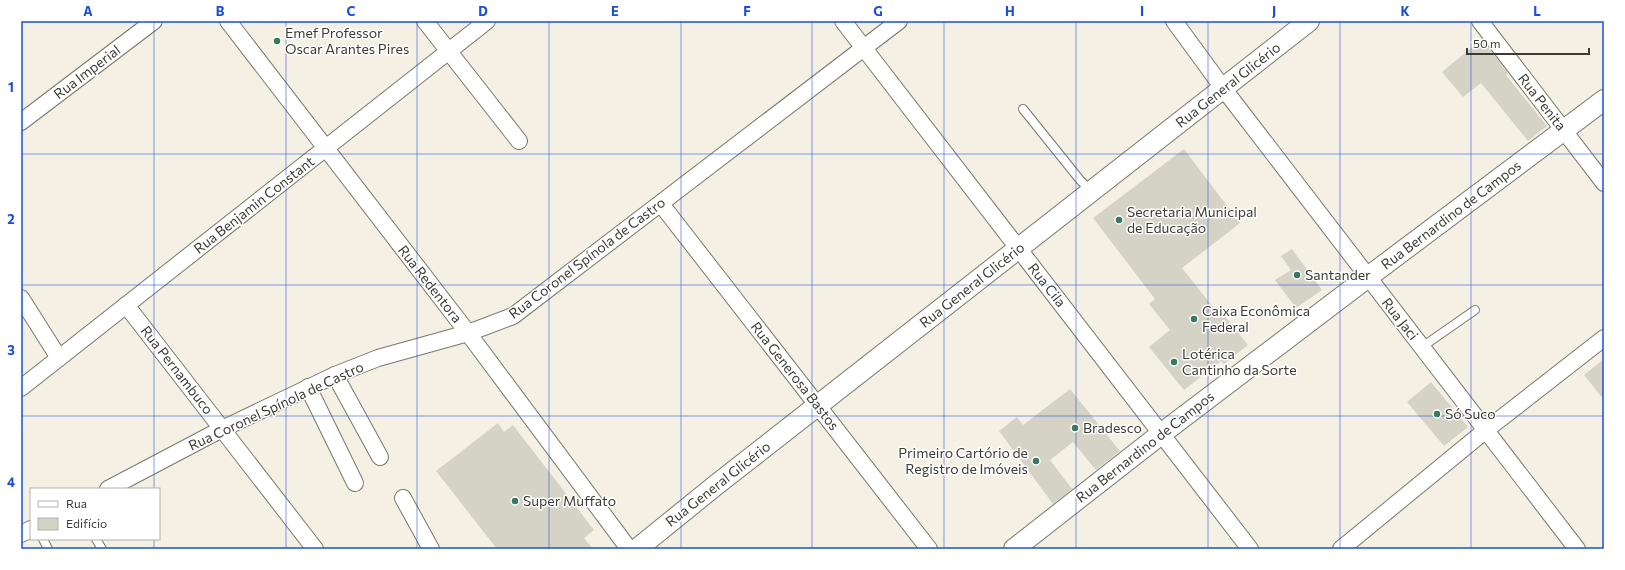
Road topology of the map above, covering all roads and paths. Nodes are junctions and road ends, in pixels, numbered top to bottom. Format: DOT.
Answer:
graph roads {
  1 [pos="154,21"];
  2 [pos="228,21"];
  3 [pos="425,21"];
  4 [pos="487,21"];
  5 [pos="843,21"];
  6 [pos="899,21"];
  7 [pos="1174,21"];
  8 [pos="1309,21"];
  9 [pos="1480,21"];
  10 [pos="864,47"];
  11 [pos="448,52"];
  12 [pos="1224,88"];
  13 [pos="1604,100"];
  14 [pos="1023,109"];
  15 [pos="21,122"];
  16 [pos="1565,130"];
  17 [pos="519,141"];
  18 [pos="325,149"];
  19 [pos="1604,183"];
  20 [pos="1091,192"];
  21 [pos="661,204"];
  22 [pos="1018,248"];
  23 [pos="1368,276"];
  24 [pos="21,298"];
  25 [pos="126,305"];
  26 [pos="1475,310"];
  27 [pos="468,333"];
  28 [pos="1604,338"];
  29 [pos="1422,347"];
  30 [pos="59,358"];
  31 [pos="335,375"];
  32 [pos="21,388"];
  33 [pos="308,388"];
  34 [pos="818,406"];
  35 [pos="222,429"];
  36 [pos="1486,430"];
  37 [pos="1161,434"];
  38 [pos="380,457"];
  39 [pos="355,483"];
  40 [pos="110,488"];
  41 [pos="403,498"];
  42 [pos="30,530"];
  43 [pos="21,534"];
  44 [pos="44,540"];
  45 [pos="97,540"];
  46 [pos="48,549"];
  47 [pos="102,549"];
  48 [pos="315,549"];
  49 [pos="431,549"];
  50 [pos="629,549"];
  51 [pos="637,549"];
  52 [pos="929,549"];
  53 [pos="1014,549"];
  54 [pos="1250,549"];
  55 [pos="1341,549"];
  56 [pos="1578,549"];
  1 -- 15 [label="street, Rua Imperial"];
  2 -- 18 [label="street, Rua Redentora"];
  3 -- 11 [label="street"];
  4 -- 11 [label="street, Rua Benjamin Constant"];
  5 -- 10 [label="street, Rua Cila"];
  6 -- 10 [label="street, Rua Coronel Spínola de Castro"];
  7 -- 12 [label="street, Rua Jaci"];
  8 -- 12 [label="street, Rua General Glicério"];
  9 -- 16 [label="street, Rua Penita"];
  10 -- 21 [label="street, Rua Coronel Spínola de Castro"];
  10 -- 22 [label="street, Rua Cila"];
  11 -- 17 [label="street"];
  11 -- 18 [label="street, Rua Benjamin Constant"];
  12 -- 20 [label="street, Rua General Glicério"];
  12 -- 23 [label="street, Rua Jaci"];
  13 -- 16 [label="street, Rua Bernardino de Campos"];
  14 -- 20 [label="lane"];
  16 -- 19 [label="street, Rua Penita"];
  16 -- 23 [label="street, Rua Bernardino de Campos"];
  18 -- 25 [label="street, Rua Benjamin Constant"];
  18 -- 27 [label="street, Rua Redentora"];
  20 -- 22 [label="street, Rua General Glicério"];
  21 -- 27 [label="street, Rua Coronel Spínola de Castro"];
  21 -- 34 [label="street, Rua Generosa Bastos"];
  22 -- 34 [label="street, Rua General Glicério"];
  22 -- 37 [label="street, Rua Cila"];
  23 -- 29 [label="street, Rua Jaci"];
  23 -- 37 [label="street, Rua Bernardino de Campos"];
  24 -- 30 [label="street"];
  25 -- 30 [label="street, Rua Benjamin Constant"];
  25 -- 35 [label="street, Rua Pernambuco"];
  26 -- 29 [label="lane"];
  27 -- 31 [label="street, Rua Coronel Spínola de Castro"];
  27 -- 50 [label="street, Rua Redentora"];
  28 -- 36 [label="street"];
  29 -- 36 [label="street, Rua Jaci"];
  30 -- 32 [label="street, Rua Benjamin Constant"];
  31 -- 33 [label="street, Rua Coronel Spínola de Castro"];
  31 -- 38 [label="street"];
  33 -- 35 [label="street, Rua Coronel Spínola de Castro"];
  33 -- 39 [label="street"];
  34 -- 51 [label="street, Rua General Glicério"];
  34 -- 52 [label="street, Rua Generosa Bastos"];
  35 -- 40 [label="street, Rua Coronel Spínola de Castro"];
  35 -- 48 [label="street, Rua Pernambuco"];
  36 -- 55 [label="street"];
  36 -- 56 [label="street, Rua Jaci"];
  37 -- 53 [label="street, Rua Bernardino de Campos"];
  37 -- 54 [label="street, Rua Cila"];
  41 -- 49 [label="street"];
  42 -- 43 [label="street"];
  44 -- 46 [label="lane"];
  45 -- 47 [label="lane"];
}
